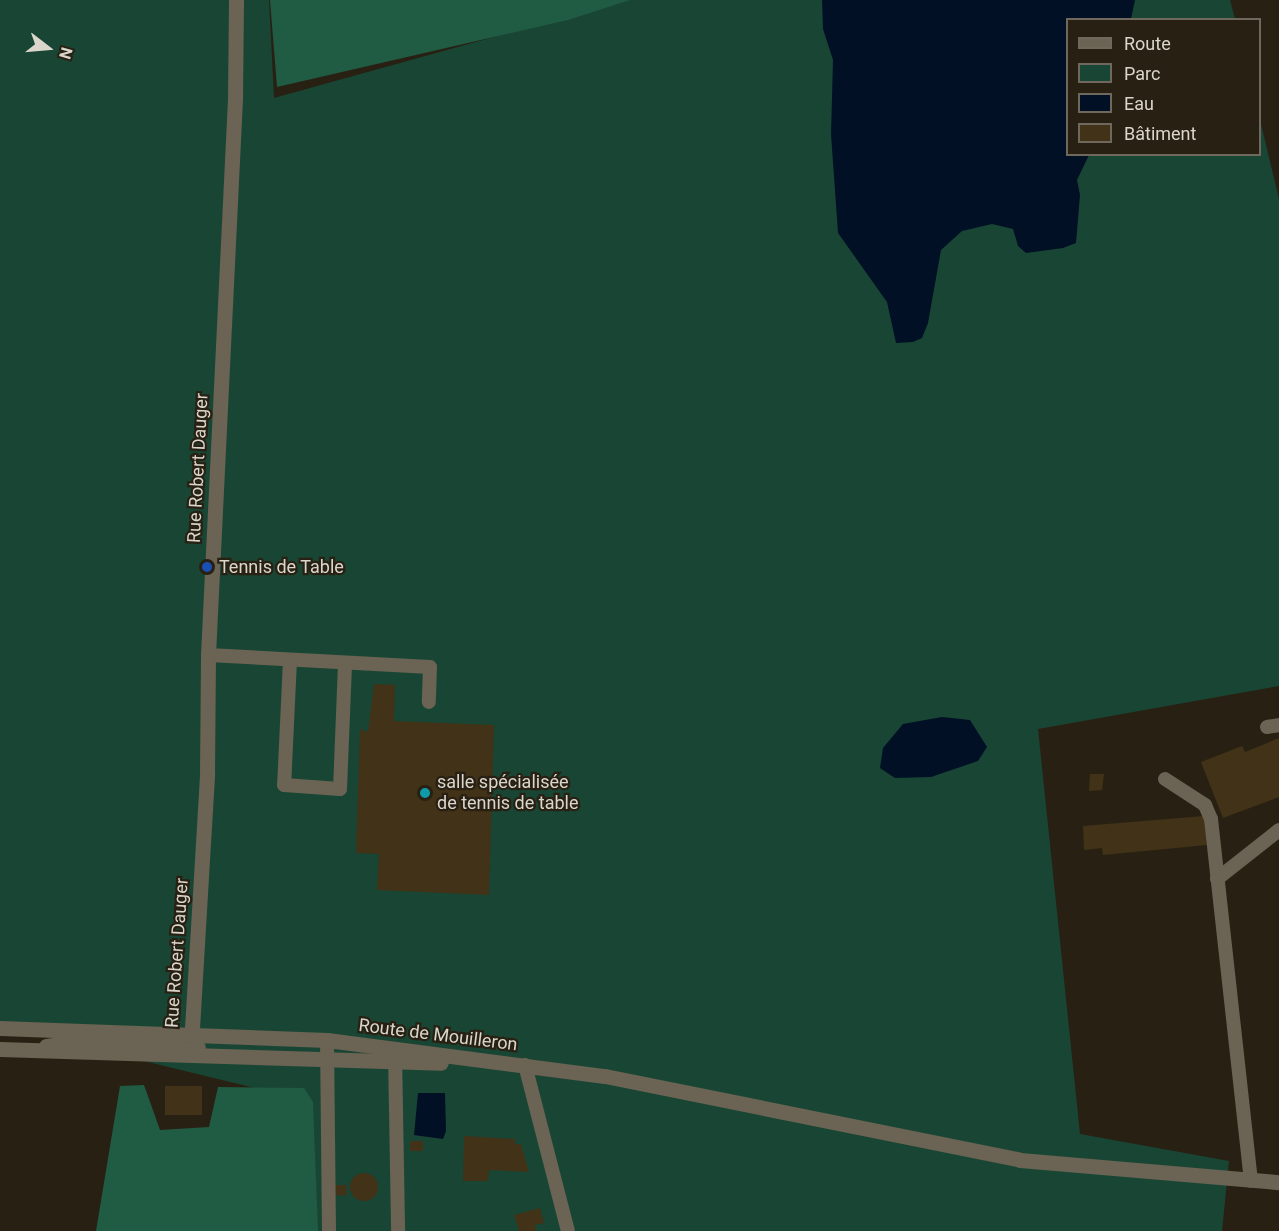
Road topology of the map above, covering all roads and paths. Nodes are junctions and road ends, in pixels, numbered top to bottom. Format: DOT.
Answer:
graph roads {
  1 [pos="236,0"];
  2 [pos="208,655"];
  3 [pos="290,660"];
  4 [pos="345,664"];
  5 [pos="429,702"];
  6 [pos="1165,779"];
  7 [pos="1279,830"];
  8 [pos="1217,879"];
  9 [pos="0,1028"];
  10 [pos="191,1039"];
  11 [pos="327,1040"];
  12 [pos="0,1049"];
  13 [pos="19,1050"];
  14 [pos="395,1056"];
  15 [pos="236,1058"];
  16 [pos="328,1061"];
  17 [pos="525,1065"];
  18 [pos="1251,1181"];
  19 [pos="1279,1182"];
  20 [pos="329,1231"];
  21 [pos="398,1231"];
  22 [pos="568,1231"];
  1 -- 2 [label="street, Rue Robert Dauger"];
  2 -- 3 [label="lane"];
  2 -- 10 [label="street, Rue Robert Dauger"];
  3 -- 4 [label="lane"];
  3 -- 4 [label="lane"];
  4 -- 5 [label="lane"];
  6 -- 8 [label="lane"];
  7 -- 8 [label="lane"];
  8 -- 18 [label="lane"];
  9 -- 10 [label="street, Route de Mouilleron"];
  10 -- 11 [label="street, Route de Mouilleron"];
  10 -- 13 [label="street"];
  10 -- 15 [label="street"];
  11 -- 14 [label="street, Route de Mouilleron"];
  11 -- 16 [label="lane"];
  12 -- 13 [label="street, Route de Mouilleron"];
  13 -- 15 [label="street, Route de Mouilleron"];
  14 -- 16 [label="street, Route de Mouilleron"];
  14 -- 17 [label="street, Route de Mouilleron"];
  14 -- 21 [label="lane"];
  15 -- 16 [label="street, Route de Mouilleron"];
  16 -- 20 [label="lane"];
  17 -- 18 [label="street, Route de Mouilleron"];
  17 -- 22 [label="lane"];
  18 -- 19 [label="street, Route de Mouilleron"];
}
